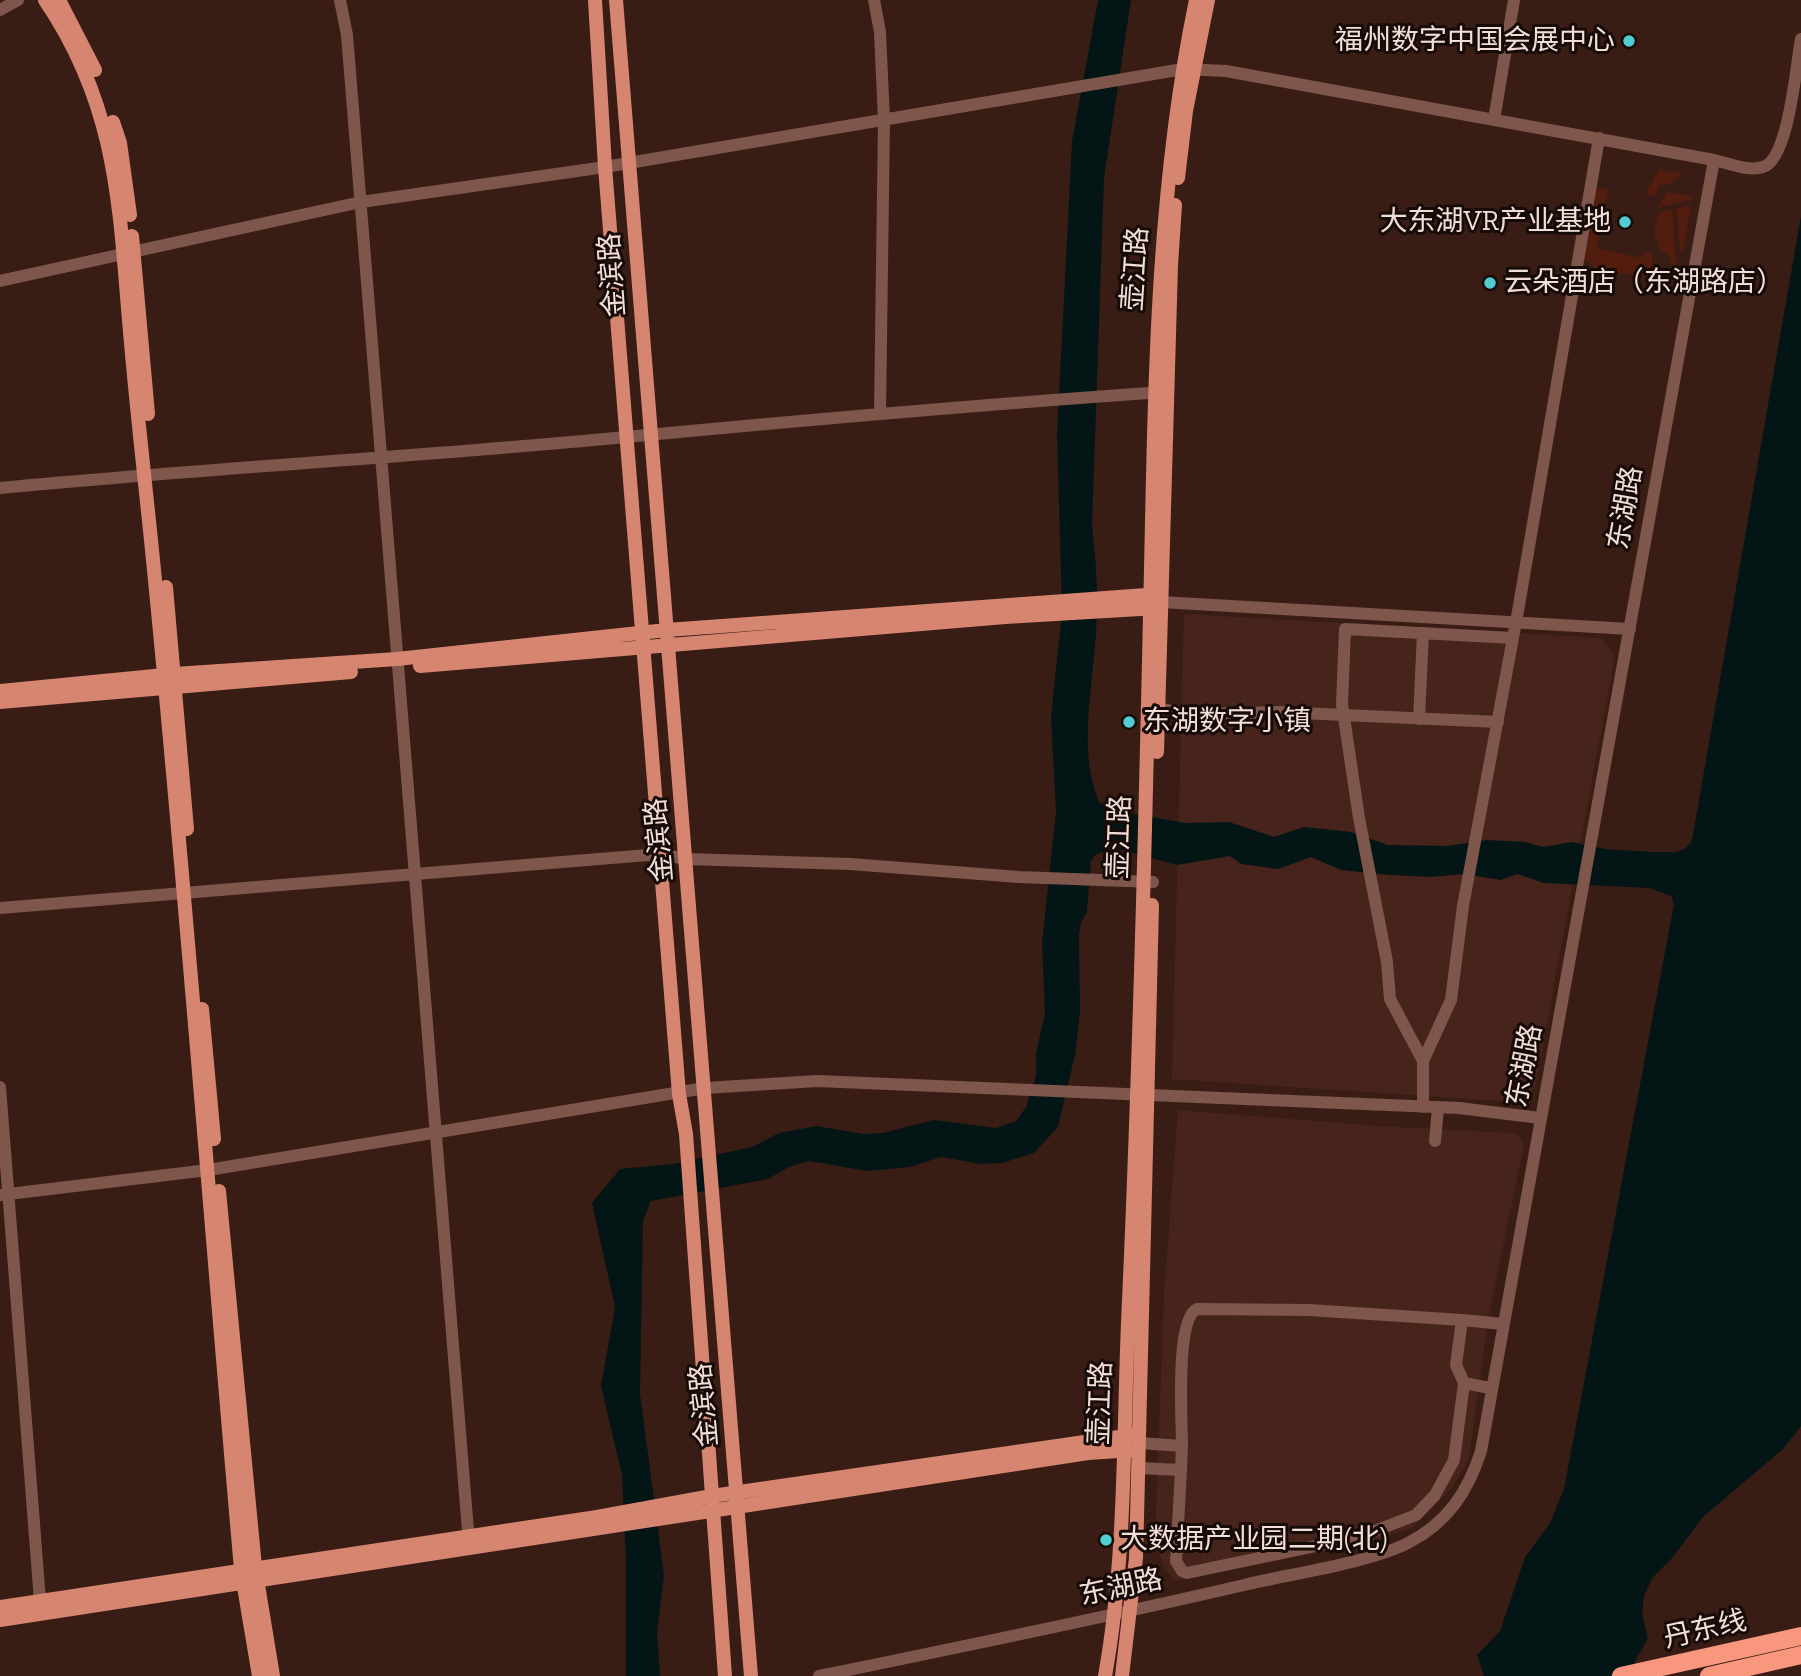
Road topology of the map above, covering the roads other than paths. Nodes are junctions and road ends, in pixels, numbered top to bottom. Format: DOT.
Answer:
graph roads {
  1 [pos="18,0"];
  2 [pos="45,0"];
  3 [pos="59,0"];
  4 [pos="340,0"];
  5 [pos="594,0"];
  6 [pos="616,0"];
  7 [pos="874,0"];
  8 [pos="1196,0"];
  9 [pos="1208,0"];
  10 [pos="1514,0"];
  11 [pos="0,10"];
  12 [pos="1801,39"];
  13 [pos="1188,69"];
  14 [pos="625,114"];
  15 [pos="602,116"];
  16 [pos="884,120"];
  17 [pos="1494,120"];
  18 [pos="1599,138"];
  19 [pos="1714,160"];
  20 [pos="629,162"];
  21 [pos="605,167"];
  22 [pos="361,202"];
  23 [pos="633,217"];
  24 [pos="609,221"];
  25 [pos="128,253"];
  26 [pos="0,281"];
  27 [pos="1161,392"];
  28 [pos="880,413"];
  29 [pos="650,434"];
  30 [pos="628,437"];
  31 [pos="382,456"];
  32 [pos="149,474"];
  33 [pos="0,488"];
  34 [pos="1157,601"];
  35 [pos="1516,621"];
  36 [pos="1630,629"];
  37 [pos="1423,633"];
  38 [pos="668,638"];
  39 [pos="1513,638"];
  40 [pos="645,640"];
  41 [pos="397,664"];
  42 [pos="170,681"];
  43 [pos="0,691"];
  44 [pos="0,702"];
  45 [pos="1158,709"];
  46 [pos="1344,716"];
  47 [pos="1419,719"];
  48 [pos="1499,722"];
  49 [pos="1150,809"];
  50 [pos="660,854"];
  51 [pos="686,859"];
  52 [pos="415,873"];
  53 [pos="1149,875"];
  54 [pos="187,893"];
  55 [pos="0,908"];
  56 [pos="1423,1060"];
  57 [pos="0,1087"];
  58 [pos="705,1088"];
  59 [pos="679,1094"];
  60 [pos="1142,1095"];
  61 [pos="1423,1107"];
  62 [pos="1438,1108"];
  63 [pos="1540,1118"];
  64 [pos="434,1133"];
  65 [pos="1435,1141"];
  66 [pos="212,1169"];
  67 [pos="4,1195"];
  68 [pos="1462,1320"];
  69 [pos="1503,1324"];
  70 [pos="1464,1383"];
  71 [pos="1490,1388"];
  72 [pos="1133,1443"];
  73 [pos="1182,1446"];
  74 [pos="1138,1468"];
  75 [pos="1181,1470"];
  76 [pos="712,1496"];
  77 [pos="737,1501"];
  78 [pos="673,1510"];
  79 [pos="713,1511"];
  80 [pos="469,1542"];
  81 [pos="249,1576"];
  82 [pos="40,1601"];
  83 [pos="0,1607"];
  84 [pos="1132,1611"];
  85 [pos="1116,1615"];
  86 [pos="0,1620"];
  87 [pos="1801,1636"];
  88 [pos="1801,1655"];
  89 [pos="259,1676"];
  90 [pos="273,1676"];
  91 [pos="724,1676"];
  92 [pos="751,1676"];
  93 [pos="819,1676"];
  94 [pos="1105,1676"];
  95 [pos="1122,1676"];
  96 [pos="1621,1676"];
  97 [pos="1709,1676"];
  1 -- 11 [label="street"];
  2 -- 25 [label="main road"];
  3 -- 25 [label="main road"];
  4 -- 22 [label="street"];
  5 -- 15 [label="main road, 金滨路"];
  6 -- 14 [label="main road, 金滨路"];
  7 -- 16 [label="street"];
  8 -- 13 [label="main road, 壶江路"];
  9 -- 13 [label="main road, 壶江路"];
  10 -- 17 [label="street"];
  12 -- 19 [label="street"];
  13 -- 16 [label="street"];
  13 -- 17 [label="street"];
  13 -- 27 [label="main road, 壶江路"];
  14 -- 15 [label="main road"];
  14 -- 20 [label="main road, 金滨路"];
  15 -- 21 [label="main road, 金滨路"];
  16 -- 20 [label="street"];
  16 -- 28 [label="street"];
  17 -- 18 [label="street"];
  18 -- 19 [label="street"];
  18 -- 35 [label="street"];
  19 -- 36 [label="street, 东湖路"];
  20 -- 21 [label="street"];
  20 -- 23 [label="main road, 金滨路"];
  21 -- 22 [label="street"];
  21 -- 24 [label="main road, 金滨路"];
  22 -- 25 [label="street"];
  22 -- 31 [label="street"];
  23 -- 24 [label="main road"];
  23 -- 29 [label="main road, 金滨路"];
  24 -- 30 [label="main road, 金滨路"];
  25 -- 26 [label="street"];
  25 -- 32 [label="main road"];
  27 -- 28 [label="street"];
  27 -- 34 [label="main road, 壶江路"];
  28 -- 29 [label="street"];
  29 -- 30 [label="street"];
  29 -- 38 [label="main road, 金滨路"];
  30 -- 31 [label="street"];
  30 -- 40 [label="main road, 金滨路"];
  31 -- 32 [label="street"];
  31 -- 41 [label="street"];
  32 -- 33 [label="street"];
  32 -- 42 [label="main road"];
  34 -- 35 [label="street"];
  34 -- 38 [label="main road"];
  34 -- 45 [label="main road, 壶江路"];
  34 -- 49 [label="main road, 壶江路"];
  35 -- 36 [label="street"];
  35 -- 39 [label="street"];
  36 -- 63 [label="street, 东湖路"];
  37 -- 39 [label="street"];
  37 -- 46 [label="street"];
  37 -- 47 [label="street"];
  38 -- 40 [label="main road"];
  38 -- 51 [label="main road, 金滨路"];
  39 -- 48 [label="street"];
  40 -- 41 [label="main road"];
  40 -- 50 [label="main road, 金滨路"];
  41 -- 42 [label="main road"];
  41 -- 52 [label="street"];
  42 -- 43 [label="main road"];
  42 -- 44 [label="main road"];
  42 -- 54 [label="main road"];
  45 -- 46 [label="street"];
  45 -- 49 [label="main road, 壶江路"];
  46 -- 47 [label="street"];
  46 -- 56 [label="street"];
  47 -- 48 [label="street"];
  48 -- 56 [label="street"];
  49 -- 53 [label="main road, 壶江路"];
  50 -- 51 [label="street"];
  50 -- 52 [label="street"];
  50 -- 59 [label="main road, 金滨路"];
  51 -- 53 [label="street"];
  51 -- 58 [label="main road, 金滨路"];
  52 -- 54 [label="street"];
  52 -- 64 [label="street"];
  53 -- 60 [label="main road, 壶江路"];
  54 -- 55 [label="street"];
  54 -- 66 [label="main road"];
  56 -- 61 [label="street"];
  57 -- 67 [label="street"];
  58 -- 59 [label="street"];
  58 -- 60 [label="street"];
  58 -- 77 [label="main road, 金滨路"];
  59 -- 64 [label="street"];
  59 -- 76 [label="main road, 金滨路"];
  60 -- 61 [label="street"];
  60 -- 72 [label="main road, 壶江路"];
  61 -- 62 [label="street"];
  62 -- 63 [label="street"];
  62 -- 65 [label="street"];
  63 -- 69 [label="street, 东湖路"];
  64 -- 66 [label="street"];
  64 -- 80 [label="street"];
  66 -- 67 [label="street"];
  66 -- 81 [label="main road"];
  67 -- 82 [label="street"];
  68 -- 69 [label="street"];
  68 -- 70 [label="street"];
  68 -- 73 [label="street"];
  69 -- 71 [label="street, 东湖路"];
  70 -- 71 [label="street"];
  70 -- 75 [label="street"];
  71 -- 84 [label="street, 东湖路"];
  72 -- 73 [label="street"];
  72 -- 74 [label="main road, 壶江路"];
  72 -- 77 [label="main road"];
  72 -- 85 [label="main road, 壶江路"];
  73 -- 75 [label="street"];
  74 -- 75 [label="street"];
  74 -- 84 [label="main road, 壶江路"];
  76 -- 77 [label="main road"];
  76 -- 78 [label="main road"];
  76 -- 79 [label="main road, 金滨路"];
  77 -- 79 [label="main road"];
  77 -- 92 [label="main road, 金滨路"];
  78 -- 79 [label="main road"];
  78 -- 80 [label="main road"];
  79 -- 91 [label="main road, 金滨路"];
  80 -- 81 [label="main road"];
  81 -- 82 [label="main road"];
  81 -- 86 [label="main road"];
  81 -- 89 [label="main road"];
  81 -- 90 [label="main road"];
  82 -- 83 [label="main road"];
  84 -- 85 [label="street, 东湖路"];
  84 -- 95 [label="main road, 壶江路"];
  85 -- 93 [label="street, 东湖路"];
  85 -- 94 [label="main road, 壶江路"];
  87 -- 96 [label="highway, 丹东线"];
  88 -- 97 [label="highway, 丹东线"];
}
